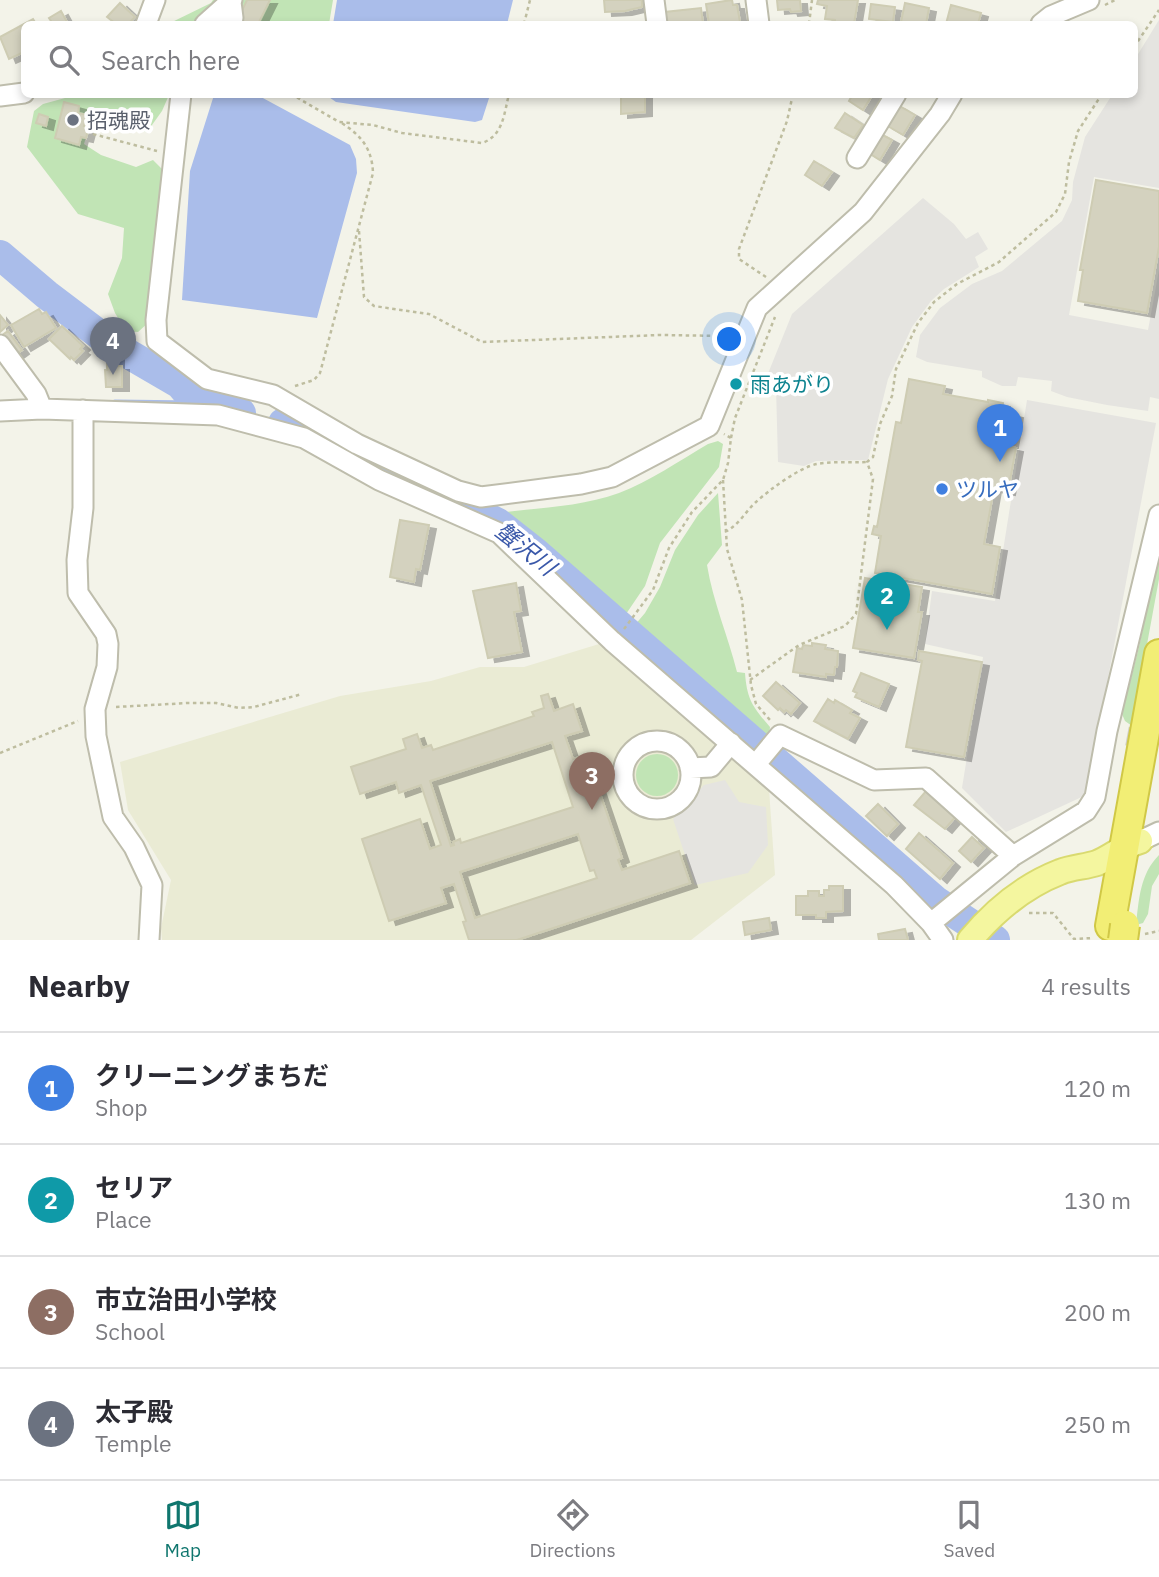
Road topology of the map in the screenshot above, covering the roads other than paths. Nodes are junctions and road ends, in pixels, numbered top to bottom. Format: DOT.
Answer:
graph roads {
  1 [pos="155,0"];
  2 [pos="654,0"];
  3 [pos="756,0"];
  4 [pos="1089,0"];
  5 [pos="231,1"];
  6 [pos="1049,13"];
  7 [pos="147,21"];
  8 [pos="208,21"];
  9 [pos="231,21"];
  10 [pos="657,21"];
  11 [pos="759,21"];
  12 [pos="21,93"];
  13 [pos="0,96"];
  14 [pos="181,98"];
  15 [pos="894,98"];
  16 [pos="944,98"];
  17 [pos="857,158"];
  18 [pos="0,345"];
  19 [pos="40,404"];
  20 [pos="83,410"];
  21 [pos="0,411"];
  22 [pos="1159,515"];
  23 [pos="1159,654"];
  24 [pos="1107,731"];
  25 [pos="1127,736"];
  26 [pos="1159,736"];
  27 [pos="731,743"];
  28 [pos="767,750"];
  29 [pos="690,768"];
  30 [pos="1141,840"];
  31 [pos="1013,856"];
  32 [pos="934,920"];
  33 [pos="1116,933"];
  34 [pos="149,940"];
  35 [pos="943,940"];
  36 [pos="971,940"];
  1 -- 7 [label="street"];
  2 -- 10 [label="street"];
  3 -- 11 [label="street"];
  4 -- 6 [label="street"];
  5 -- 8 [label="street"];
  5 -- 9 [label="street"];
  12 -- 13 [label="street"];
  14 -- 16 [label="street"];
  15 -- 17 [label="street"];
  18 -- 19 [label="street"];
  19 -- 20 [label="street"];
  19 -- 21 [label="street"];
  20 -- 27 [label="street"];
  20 -- 34 [label="street"];
  22 -- 24 [label="street"];
  23 -- 30 [label="highway"];
  24 -- 25 [label="street"];
  24 -- 31 [label="street"];
  26 -- 30 [label="highway"];
  27 -- 28 [label="street"];
  27 -- 29 [label="street"];
  28 -- 31 [label="street"];
  28 -- 32 [label="street"];
  30 -- 33 [label="highway"];
  30 -- 36 [label="main road"];
  31 -- 32 [label="street"];
  32 -- 35 [label="street"];
}
